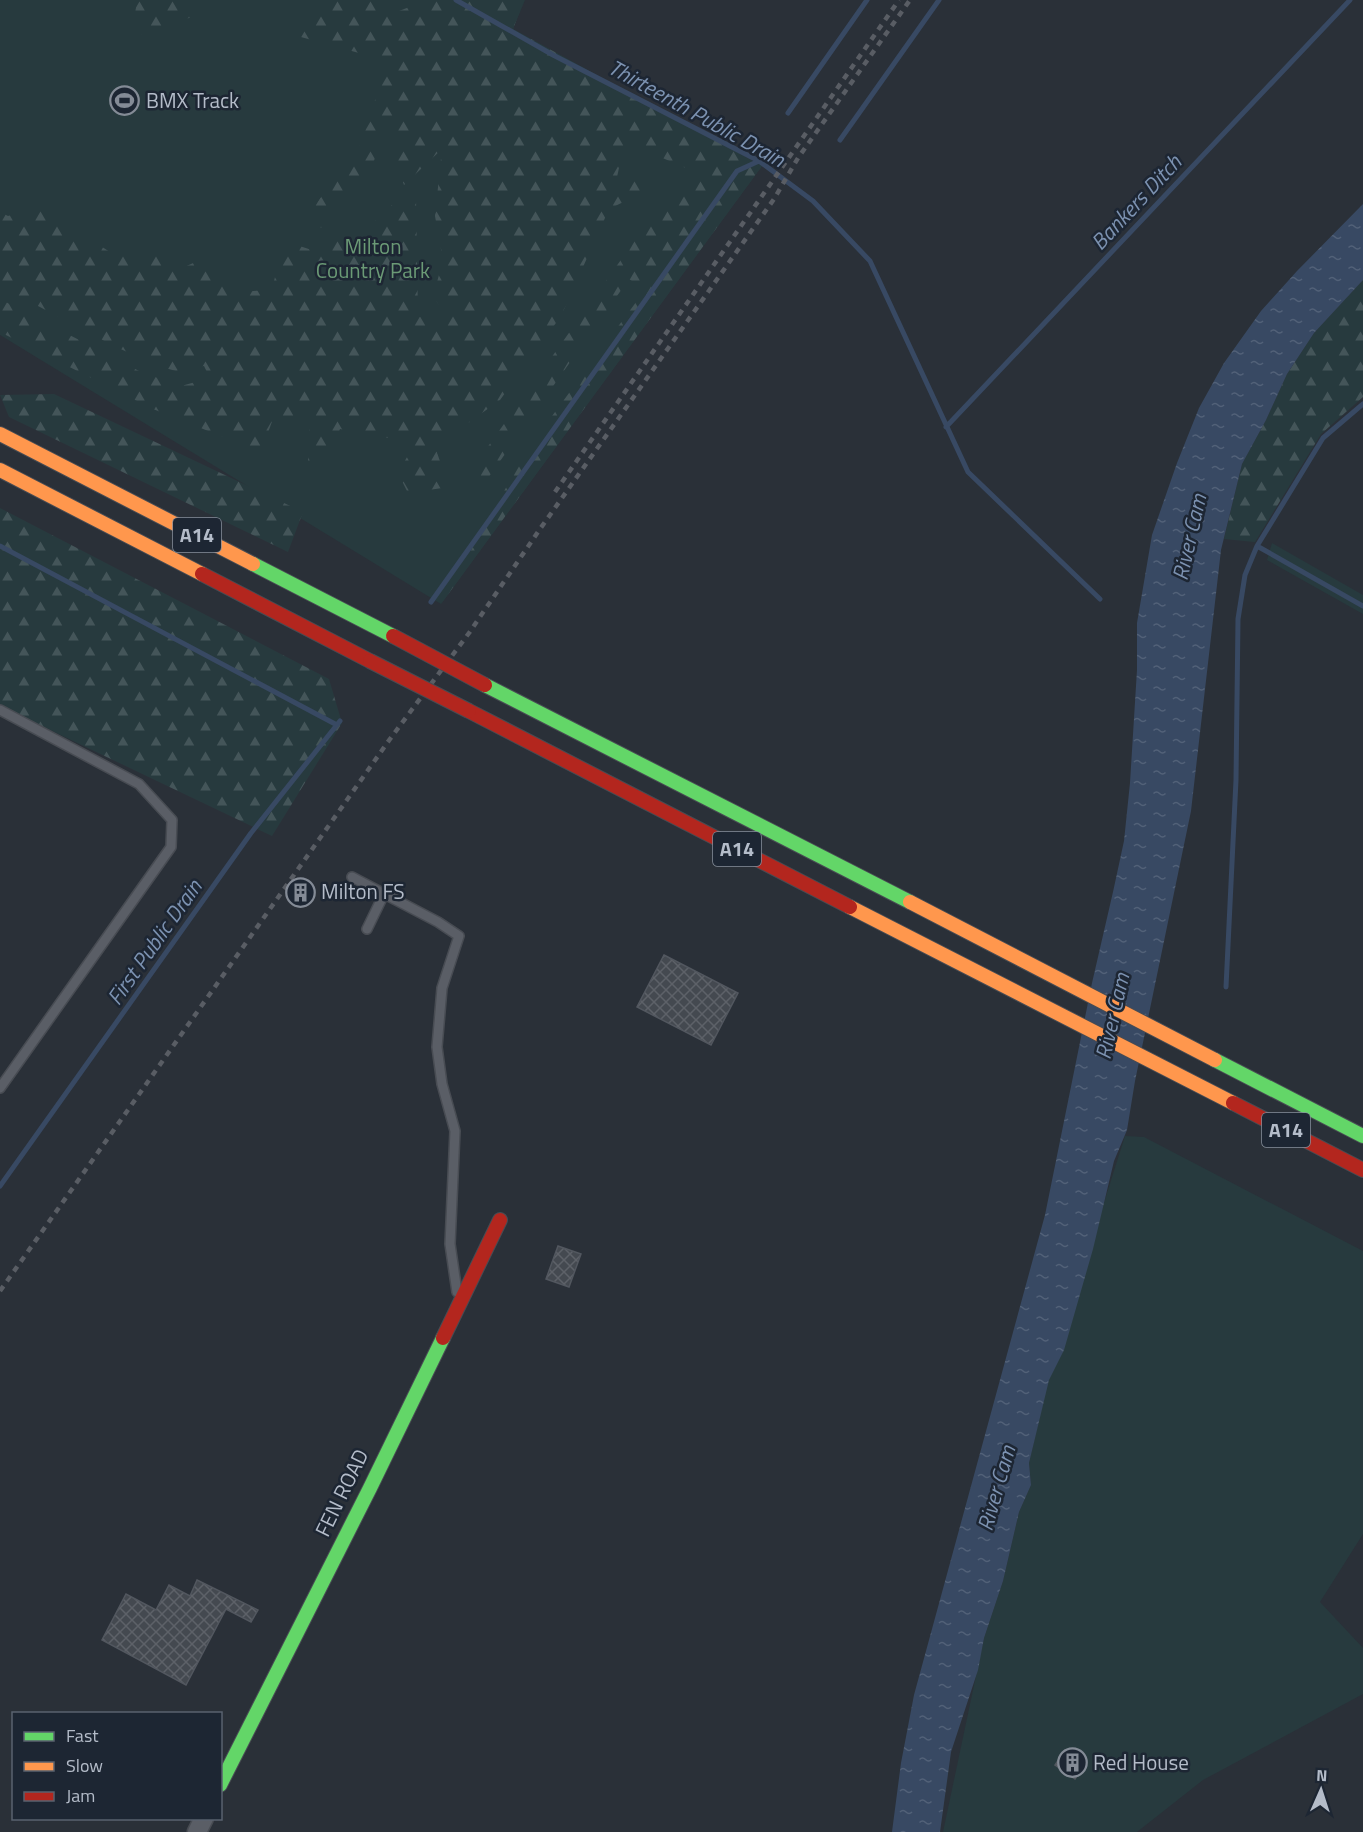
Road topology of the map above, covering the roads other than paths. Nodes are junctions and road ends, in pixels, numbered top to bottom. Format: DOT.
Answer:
graph roads {
  1 [pos="0,434"];
  2 [pos="0,470"];
  3 [pos="0,710"];
  4 [pos="352,877"];
  5 [pos="384,894"];
  6 [pos="367,930"];
  7 [pos="0,1088"];
  8 [pos="1363,1136"];
  9 [pos="1363,1170"];
  10 [pos="500,1220"];
  11 [pos="460,1303"];
  12 [pos="222,1781"];
  1 -- 8 [label="main road, A14, bridge"];
  2 -- 9 [label="main road, A14, bridge"];
  3 -- 7 [label="lane"];
  4 -- 5 [label="lane"];
  5 -- 6 [label="lane"];
  5 -- 11 [label="lane"];
  10 -- 11 [label="main road, FEN ROAD"];
  11 -- 12 [label="main road, FEN ROAD"];
}
